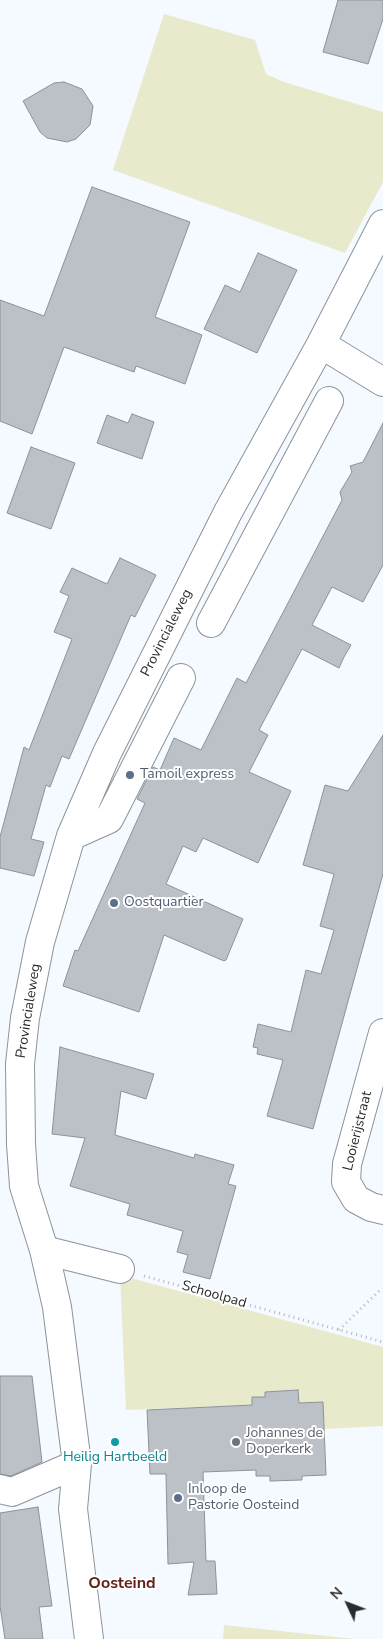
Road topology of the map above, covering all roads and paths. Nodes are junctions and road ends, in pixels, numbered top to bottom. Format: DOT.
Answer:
graph roads {
  1 [pos="383,224"];
  2 [pos="321,344"];
  3 [pos="383,382"];
  4 [pos="329,400"];
  5 [pos="274,429"];
  6 [pos="306,443"];
  7 [pos="212,623"];
  8 [pos="181,678"];
  9 [pos="72,836"];
  10 [pos="383,1033"];
  11 [pos="383,1210"];
  12 [pos="44,1250"];
  13 [pos="120,1269"];
  14 [pos="380,1290"];
  15 [pos="339,1330"];
  16 [pos="383,1342"];
  17 [pos="76,1464"];
  18 [pos="0,1489"];
  19 [pos="89,1639"];
  1 -- 2 [label="street, Provincialeweg"];
  2 -- 3 [label="street"];
  2 -- 5 [label="street, Provincialeweg"];
  4 -- 6 [label="street"];
  5 -- 6 [label="street"];
  5 -- 9 [label="street, Provincialeweg"];
  6 -- 7 [label="street"];
  8 -- 9 [label="street"];
  9 -- 12 [label="street, Provincialeweg"];
  10 -- 11 [label="street, Looierijstraat"];
  12 -- 13 [label="street"];
  12 -- 17 [label="street, Provincialeweg"];
  13 -- 15 [label="path, Schoolpad"];
  14 -- 15 [label="path"];
  15 -- 16 [label="path, Schoolpad"];
  17 -- 18 [label="street"];
  17 -- 19 [label="street, Provincialeweg"];
}
